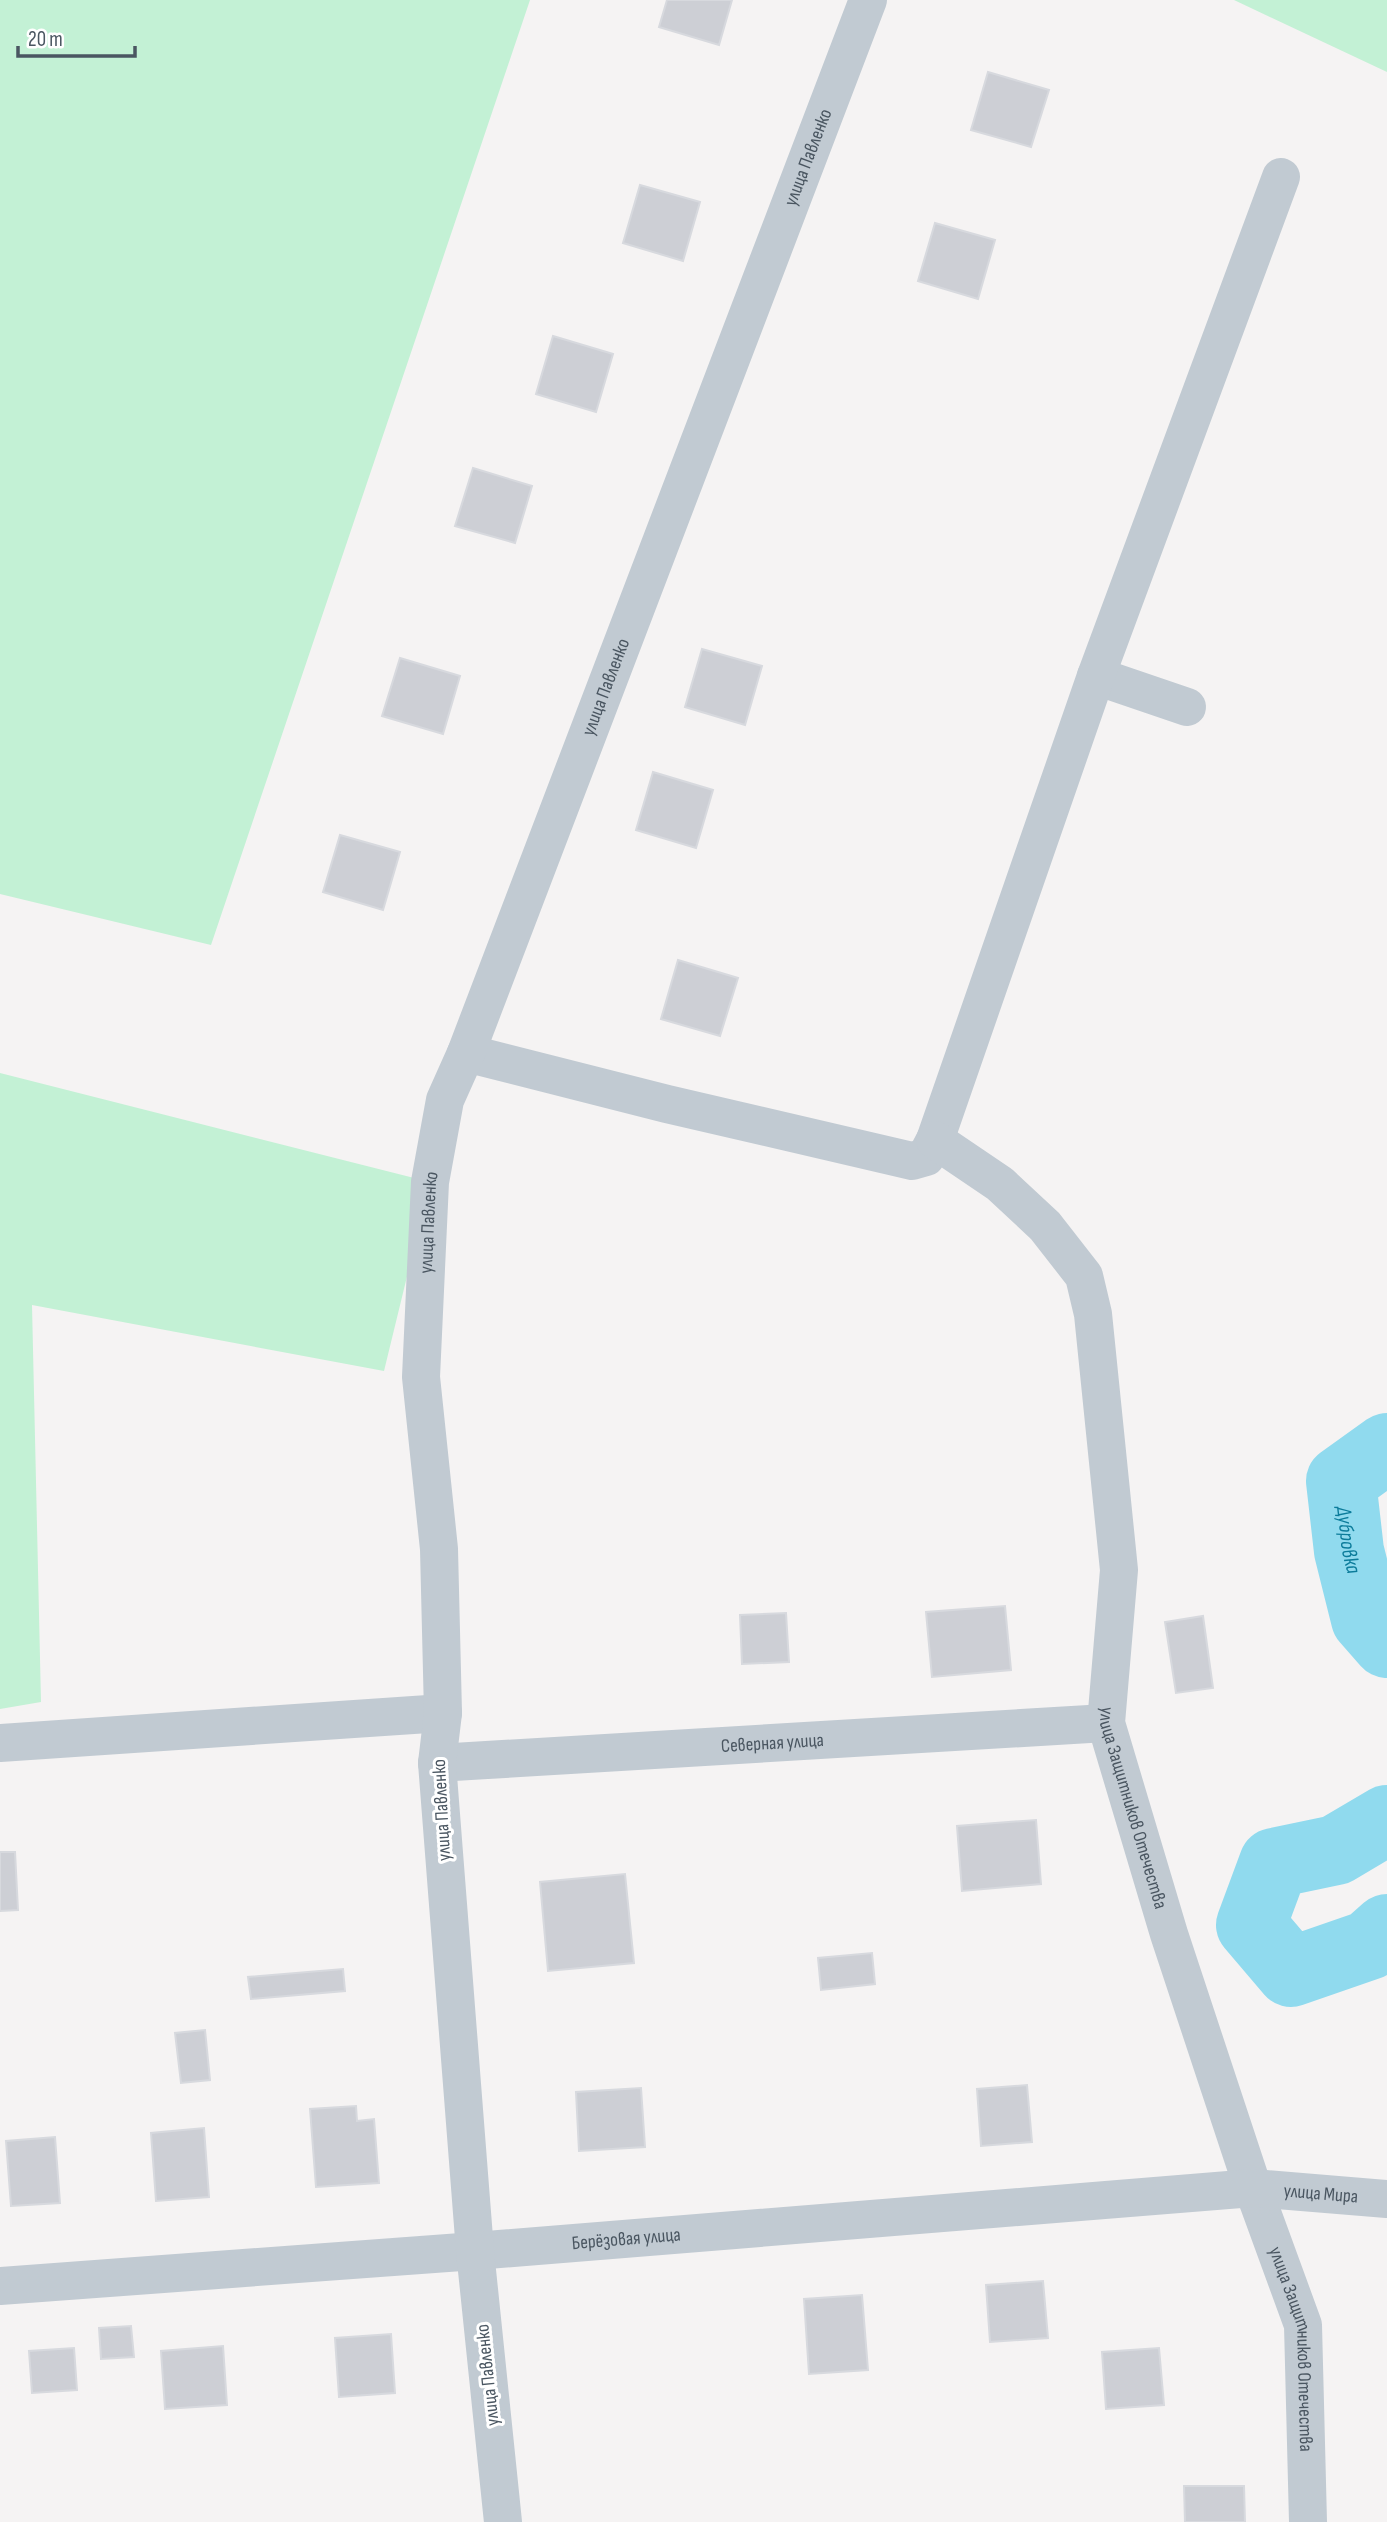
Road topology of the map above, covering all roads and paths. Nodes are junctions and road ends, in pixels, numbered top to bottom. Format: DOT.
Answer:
graph roads {
  1 [pos="868,0"];
  2 [pos="1281,177"];
  3 [pos="1096,676"];
  4 [pos="1187,707"];
  5 [pos="466,1053"];
  6 [pos="935,1140"];
  7 [pos="443,1713"];
  8 [pos="1107,1723"];
  9 [pos="0,1743"];
  10 [pos="437,1763"];
  11 [pos="1253,2188"];
  12 [pos="1387,2199"];
  13 [pos="475,2251"];
  14 [pos="0,2286"];
  15 [pos="503,2522"];
  16 [pos="1308,2522"];
  1 -- 5 [label="street, улица Павленко"];
  2 -- 3 [label="street"];
  3 -- 4 [label="street"];
  3 -- 6 [label="street"];
  5 -- 6 [label="street"];
  5 -- 7 [label="street, улица Павленко"];
  6 -- 8 [label="street, улица Защитников Отечества"];
  7 -- 9 [label="street"];
  7 -- 10 [label="street, улица Павленко"];
  8 -- 10 [label="street, Северная улица"];
  8 -- 11 [label="street, улица Защитников Отечества"];
  10 -- 13 [label="street, улица Павленко"];
  11 -- 12 [label="street, улица Мира"];
  11 -- 13 [label="street, Берёзовая улица"];
  11 -- 16 [label="street, улица Защитников Отечества"];
  13 -- 14 [label="street, Берёзовая улица"];
  13 -- 15 [label="street, улица Павленко"];
}
